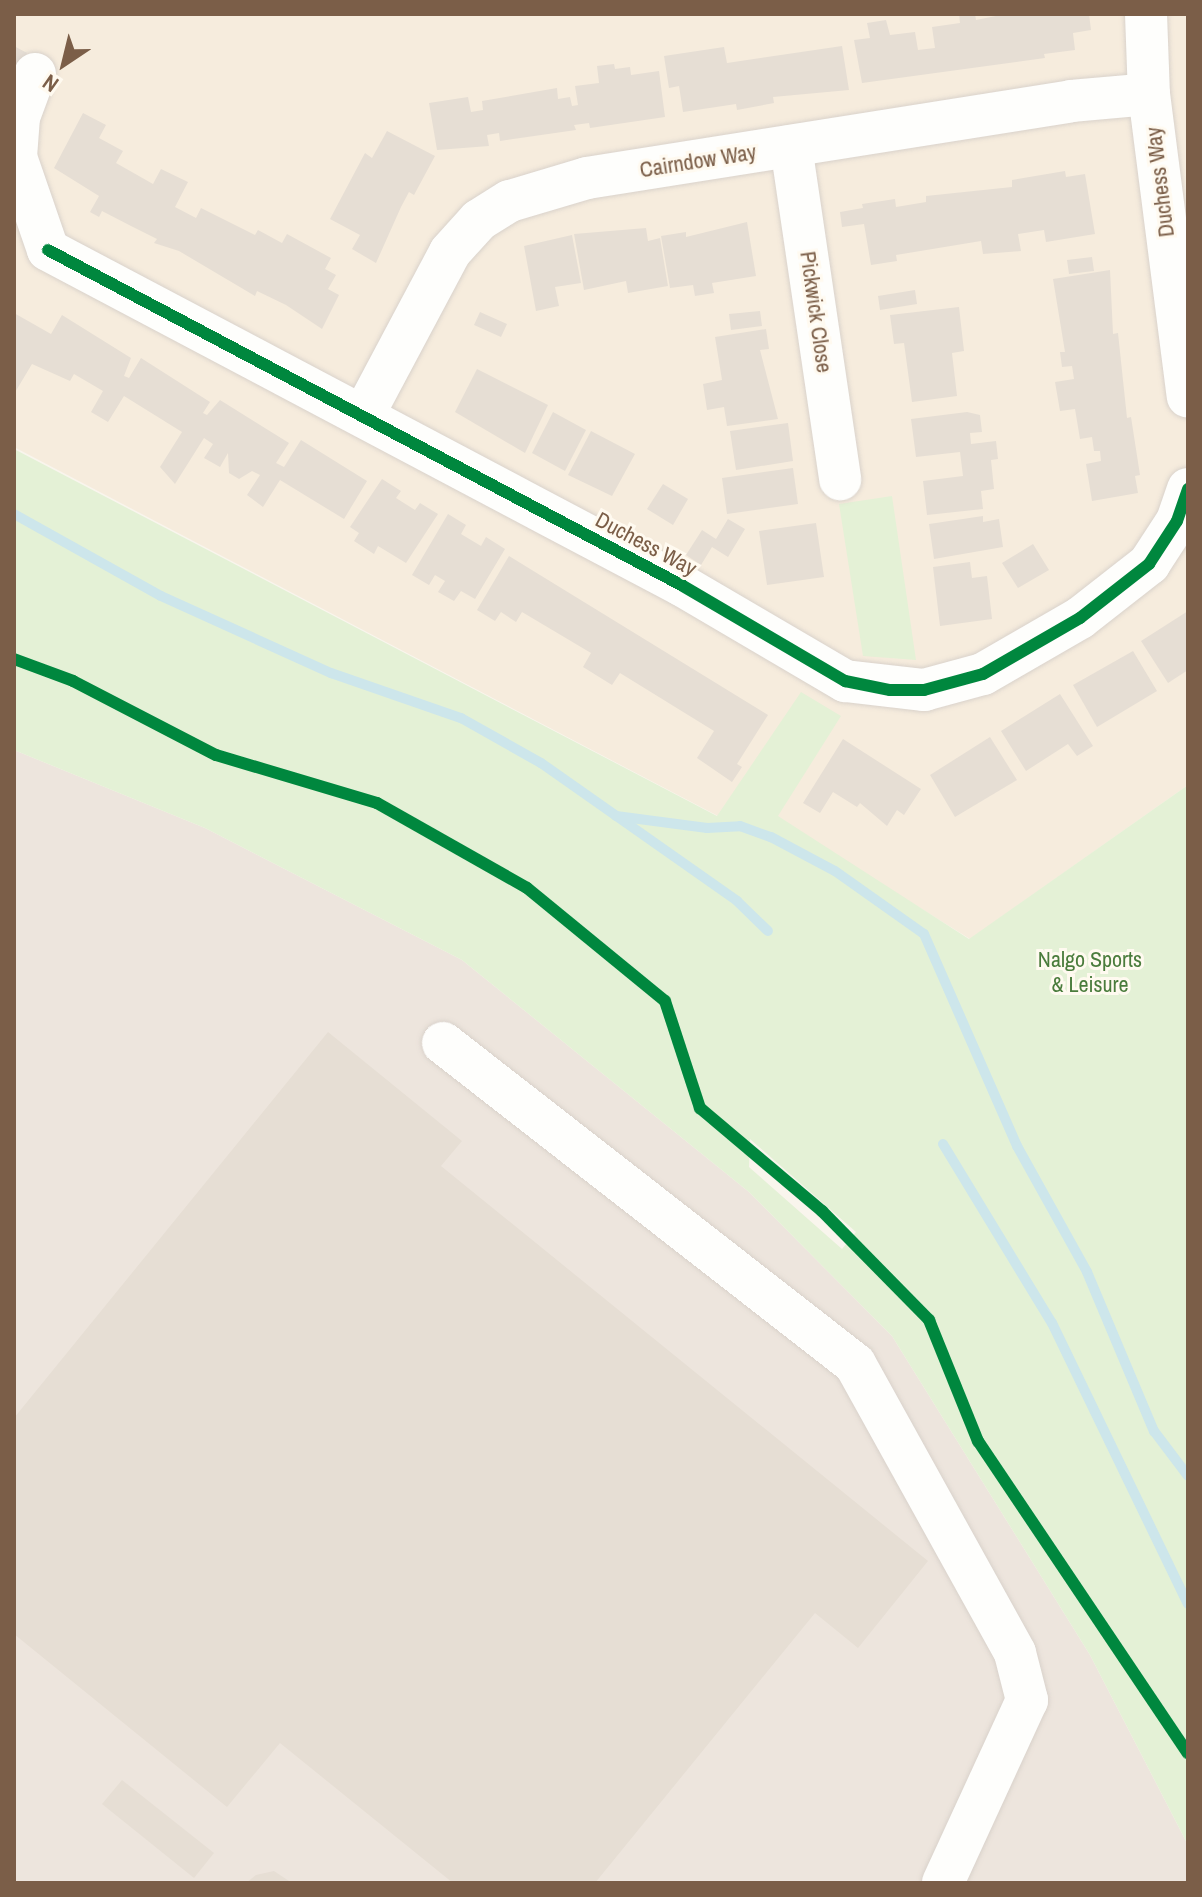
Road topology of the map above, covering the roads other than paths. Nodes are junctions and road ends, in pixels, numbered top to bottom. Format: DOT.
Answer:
graph roads {
  1 [pos="1146,14"];
  2 [pos="35,74"];
  3 [pos="1149,94"];
  4 [pos="791,146"];
  5 [pos="1188,397"];
  6 [pos="364,414"];
  7 [pos="840,479"];
  8 [pos="1188,489"];
  9 [pos="443,1043"];
  10 [pos="943,1883"];
  1 -- 3 [label="street, Duchess Way"];
  2 -- 6 [label="street, Duchess Way"];
  3 -- 4 [label="street, Cairndow Way"];
  3 -- 5 [label="street, Duchess Way"];
  4 -- 6 [label="street, Cairndow Way"];
  4 -- 7 [label="street, Pickwick Close"];
  6 -- 8 [label="street, Duchess Way"];
  9 -- 10 [label="street"];
}
